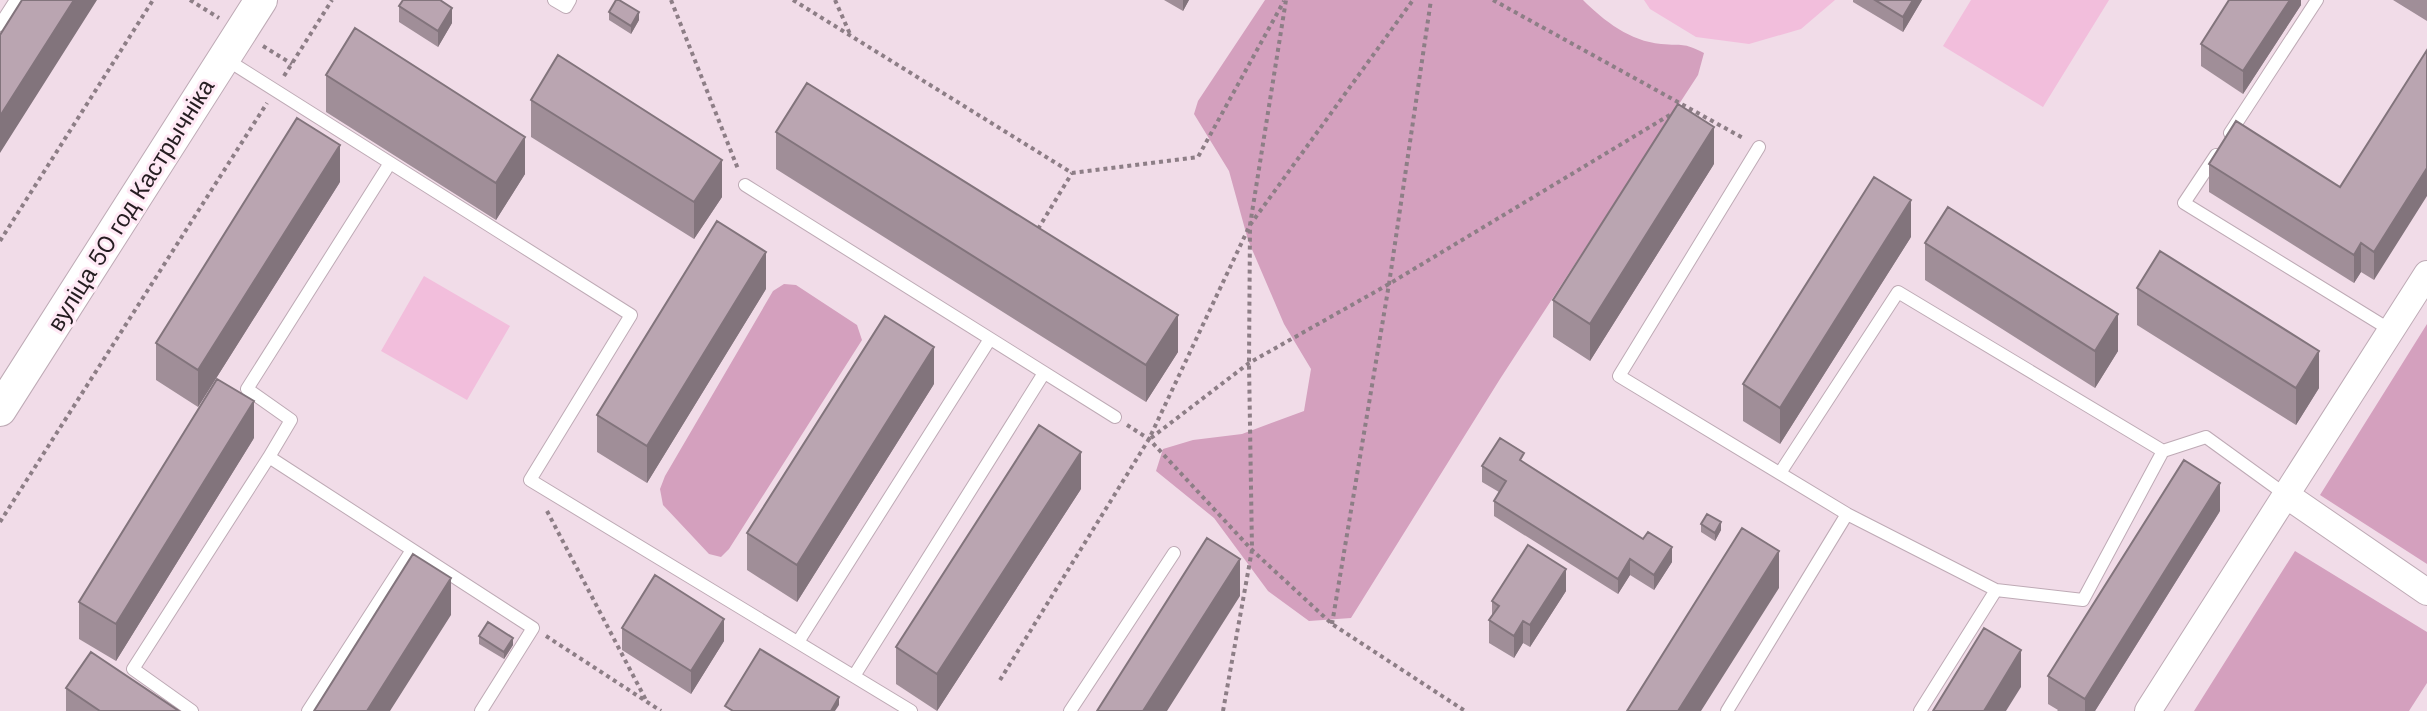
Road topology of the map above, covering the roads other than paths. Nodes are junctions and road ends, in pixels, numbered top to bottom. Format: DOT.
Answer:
graph roads {
  1 [pos="16,0"];
  2 [pos="261,0"];
  3 [pos="554,0"];
  4 [pos="570,0"];
  5 [pos="2317,0"];
  6 [pos="0,25"];
  7 [pos="224,58"];
  8 [pos="1759,147"];
  9 [pos="390,163"];
  10 [pos="745,185"];
  11 [pos="2427,274"];
  12 [pos="2392,331"];
  13 [pos="990,339"];
  14 [pos="1044,373"];
  15 [pos="0,410"];
  16 [pos="1115,417"];
  17 [pos="2163,451"];
  18 [pos="269,457"];
  19 [pos="1780,473"];
  20 [pos="2286,495"];
  21 [pos="1847,514"];
  22 [pos="412,550"];
  23 [pos="1174,553"];
  24 [pos="1996,590"];
  25 [pos="2427,592"];
  26 [pos="798,642"];
  27 [pos="854,676"];
  28 [pos="192,711"];
  29 [pos="308,711"];
  30 [pos="481,711"];
  31 [pos="911,711"];
  32 [pos="1070,711"];
  33 [pos="1727,711"];
  34 [pos="1920,711"];
  35 [pos="2148,711"];
  1 -- 6 [label="lane"];
  2 -- 7 [label="street, вуліца 50 год Кастрычніка"];
  3 -- 4 [label="lane"];
  5 -- 12 [label="lane"];
  7 -- 9 [label="lane"];
  7 -- 15 [label="street, вуліца 50 год Кастрычніка"];
  8 -- 19 [label="lane"];
  9 -- 18 [label="lane"];
  9 -- 26 [label="lane"];
  10 -- 13 [label="lane"];
  11 -- 12 [label="street"];
  12 -- 20 [label="street"];
  13 -- 14 [label="lane"];
  13 -- 26 [label="lane"];
  14 -- 16 [label="lane"];
  14 -- 27 [label="lane"];
  17 -- 19 [label="lane"];
  17 -- 20 [label="lane"];
  17 -- 24 [label="lane"];
  18 -- 22 [label="lane"];
  18 -- 28 [label="lane"];
  19 -- 21 [label="lane"];
  20 -- 25 [label="street"];
  20 -- 35 [label="street"];
  21 -- 24 [label="lane"];
  21 -- 33 [label="lane"];
  22 -- 29 [label="lane"];
  22 -- 30 [label="lane"];
  23 -- 32 [label="lane"];
  24 -- 34 [label="lane"];
  26 -- 27 [label="lane"];
  27 -- 31 [label="lane"];
}
